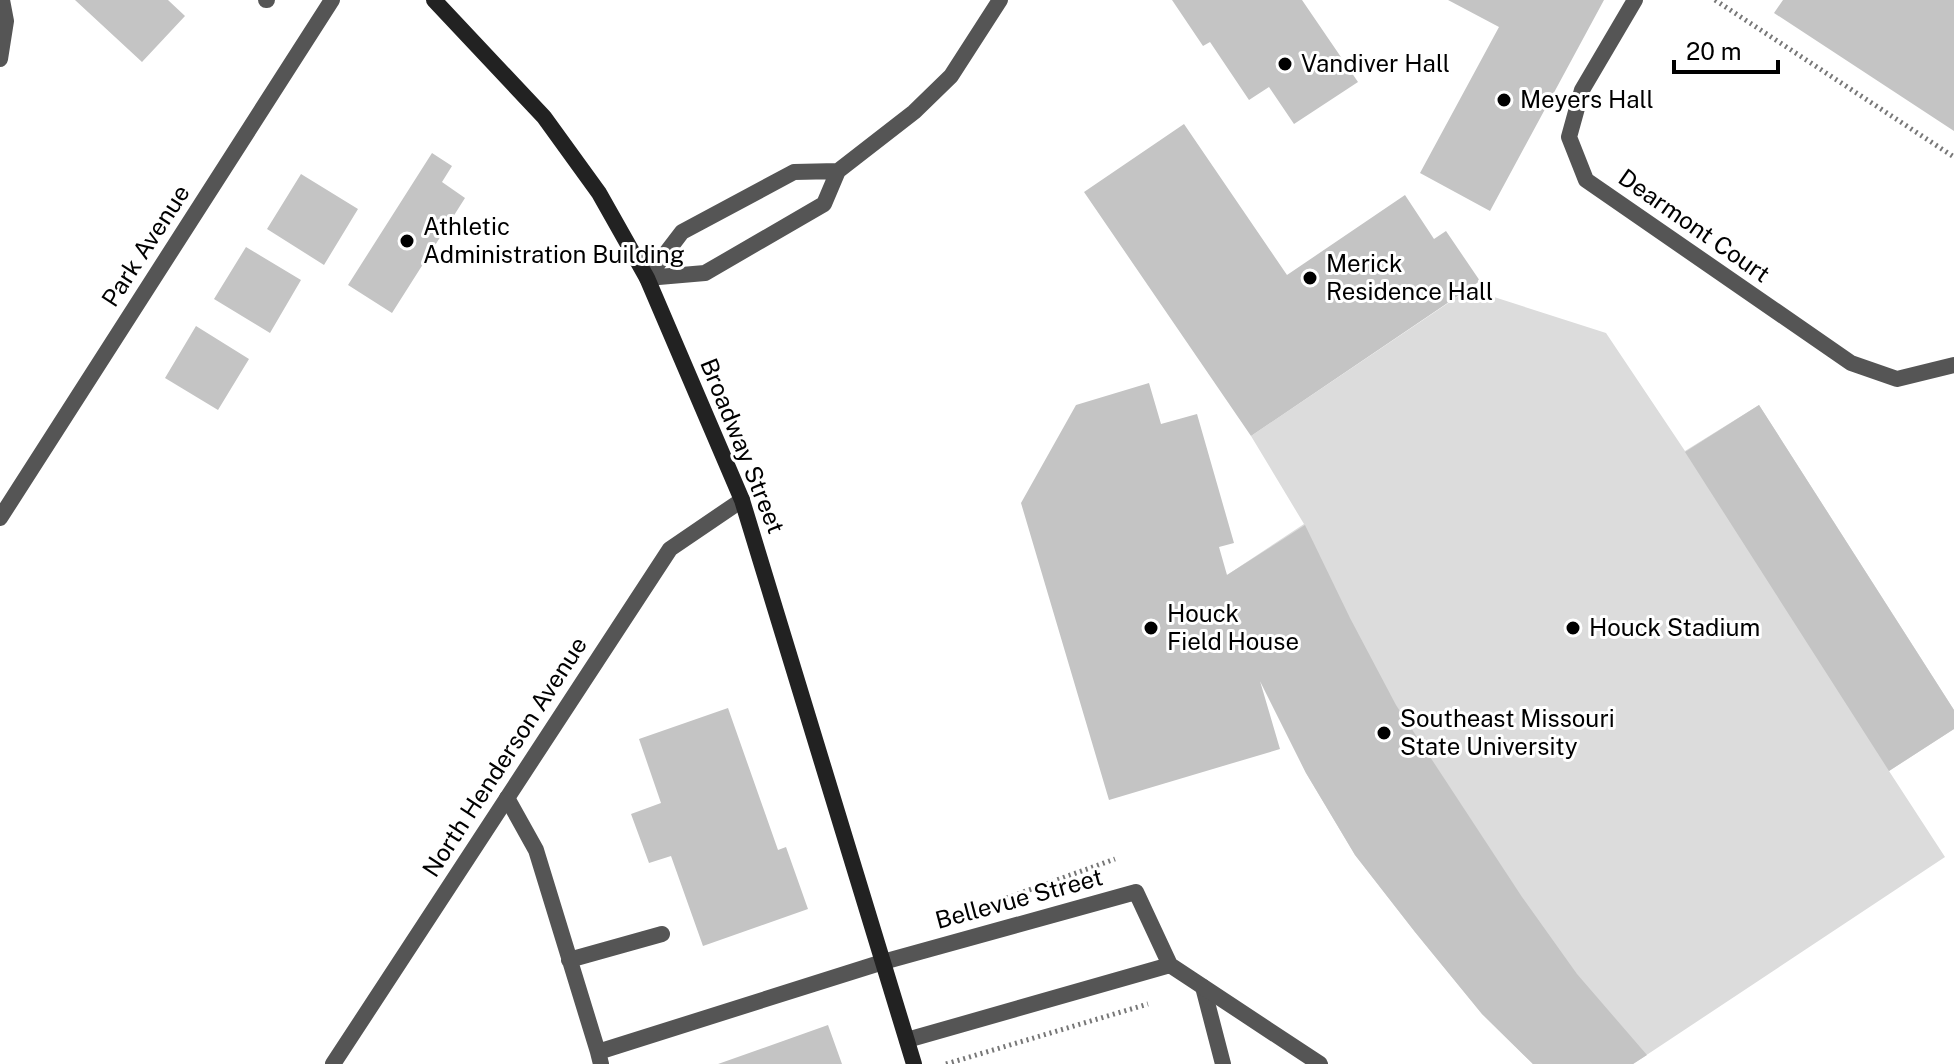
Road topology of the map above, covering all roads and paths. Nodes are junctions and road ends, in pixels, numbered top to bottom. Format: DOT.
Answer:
graph roads {
  1 [pos="2,0"];
  2 [pos="332,0"];
  3 [pos="434,0"];
  4 [pos="1000,0"];
  5 [pos="1635,0"];
  6 [pos="1715,0"];
  7 [pos="0,59"];
  8 [pos="1954,157"];
  9 [pos="838,171"];
  10 [pos="647,278"];
  11 [pos="1954,365"];
  12 [pos="742,500"];
  13 [pos="0,518"];
  14 [pos="507,798"];
  15 [pos="1115,859"];
  16 [pos="1000,900"];
  17 [pos="662,934"];
  18 [pos="569,960"];
  19 [pos="883,962"];
  20 [pos="1170,965"];
  21 [pos="1203,987"];
  22 [pos="1148,1004"];
  23 [pos="907,1040"];
  24 [pos="600,1058"];
  25 [pos="333,1064"];
  26 [pos="914,1064"];
  27 [pos="946,1064"];
  28 [pos="1223,1064"];
  29 [pos="1320,1064"];
  1 -- 7 [label="street"];
  2 -- 13 [label="street, Park Avenue"];
  3 -- 10 [label="main road, Broadway Street"];
  4 -- 9 [label="street"];
  5 -- 11 [label="street, Dearmont Court"];
  6 -- 8 [label="path"];
  9 -- 10 [label="street"];
  9 -- 10 [label="street"];
  10 -- 12 [label="main road, Broadway Street"];
  12 -- 14 [label="street, North Henderson Avenue"];
  12 -- 19 [label="main road, Broadway Street"];
  14 -- 18 [label="street"];
  14 -- 25 [label="street, North Henderson Avenue"];
  15 -- 16 [label="path"];
  17 -- 18 [label="street"];
  18 -- 24 [label="street"];
  19 -- 20 [label="street, Bellevue Street"];
  19 -- 23 [label="main road, Broadway Street"];
  19 -- 24 [label="street, Bellevue Street"];
  20 -- 21 [label="street"];
  20 -- 23 [label="street"];
  21 -- 28 [label="street"];
  21 -- 29 [label="street"];
  22 -- 27 [label="path"];
  23 -- 26 [label="main road, Broadway Street"];
}
